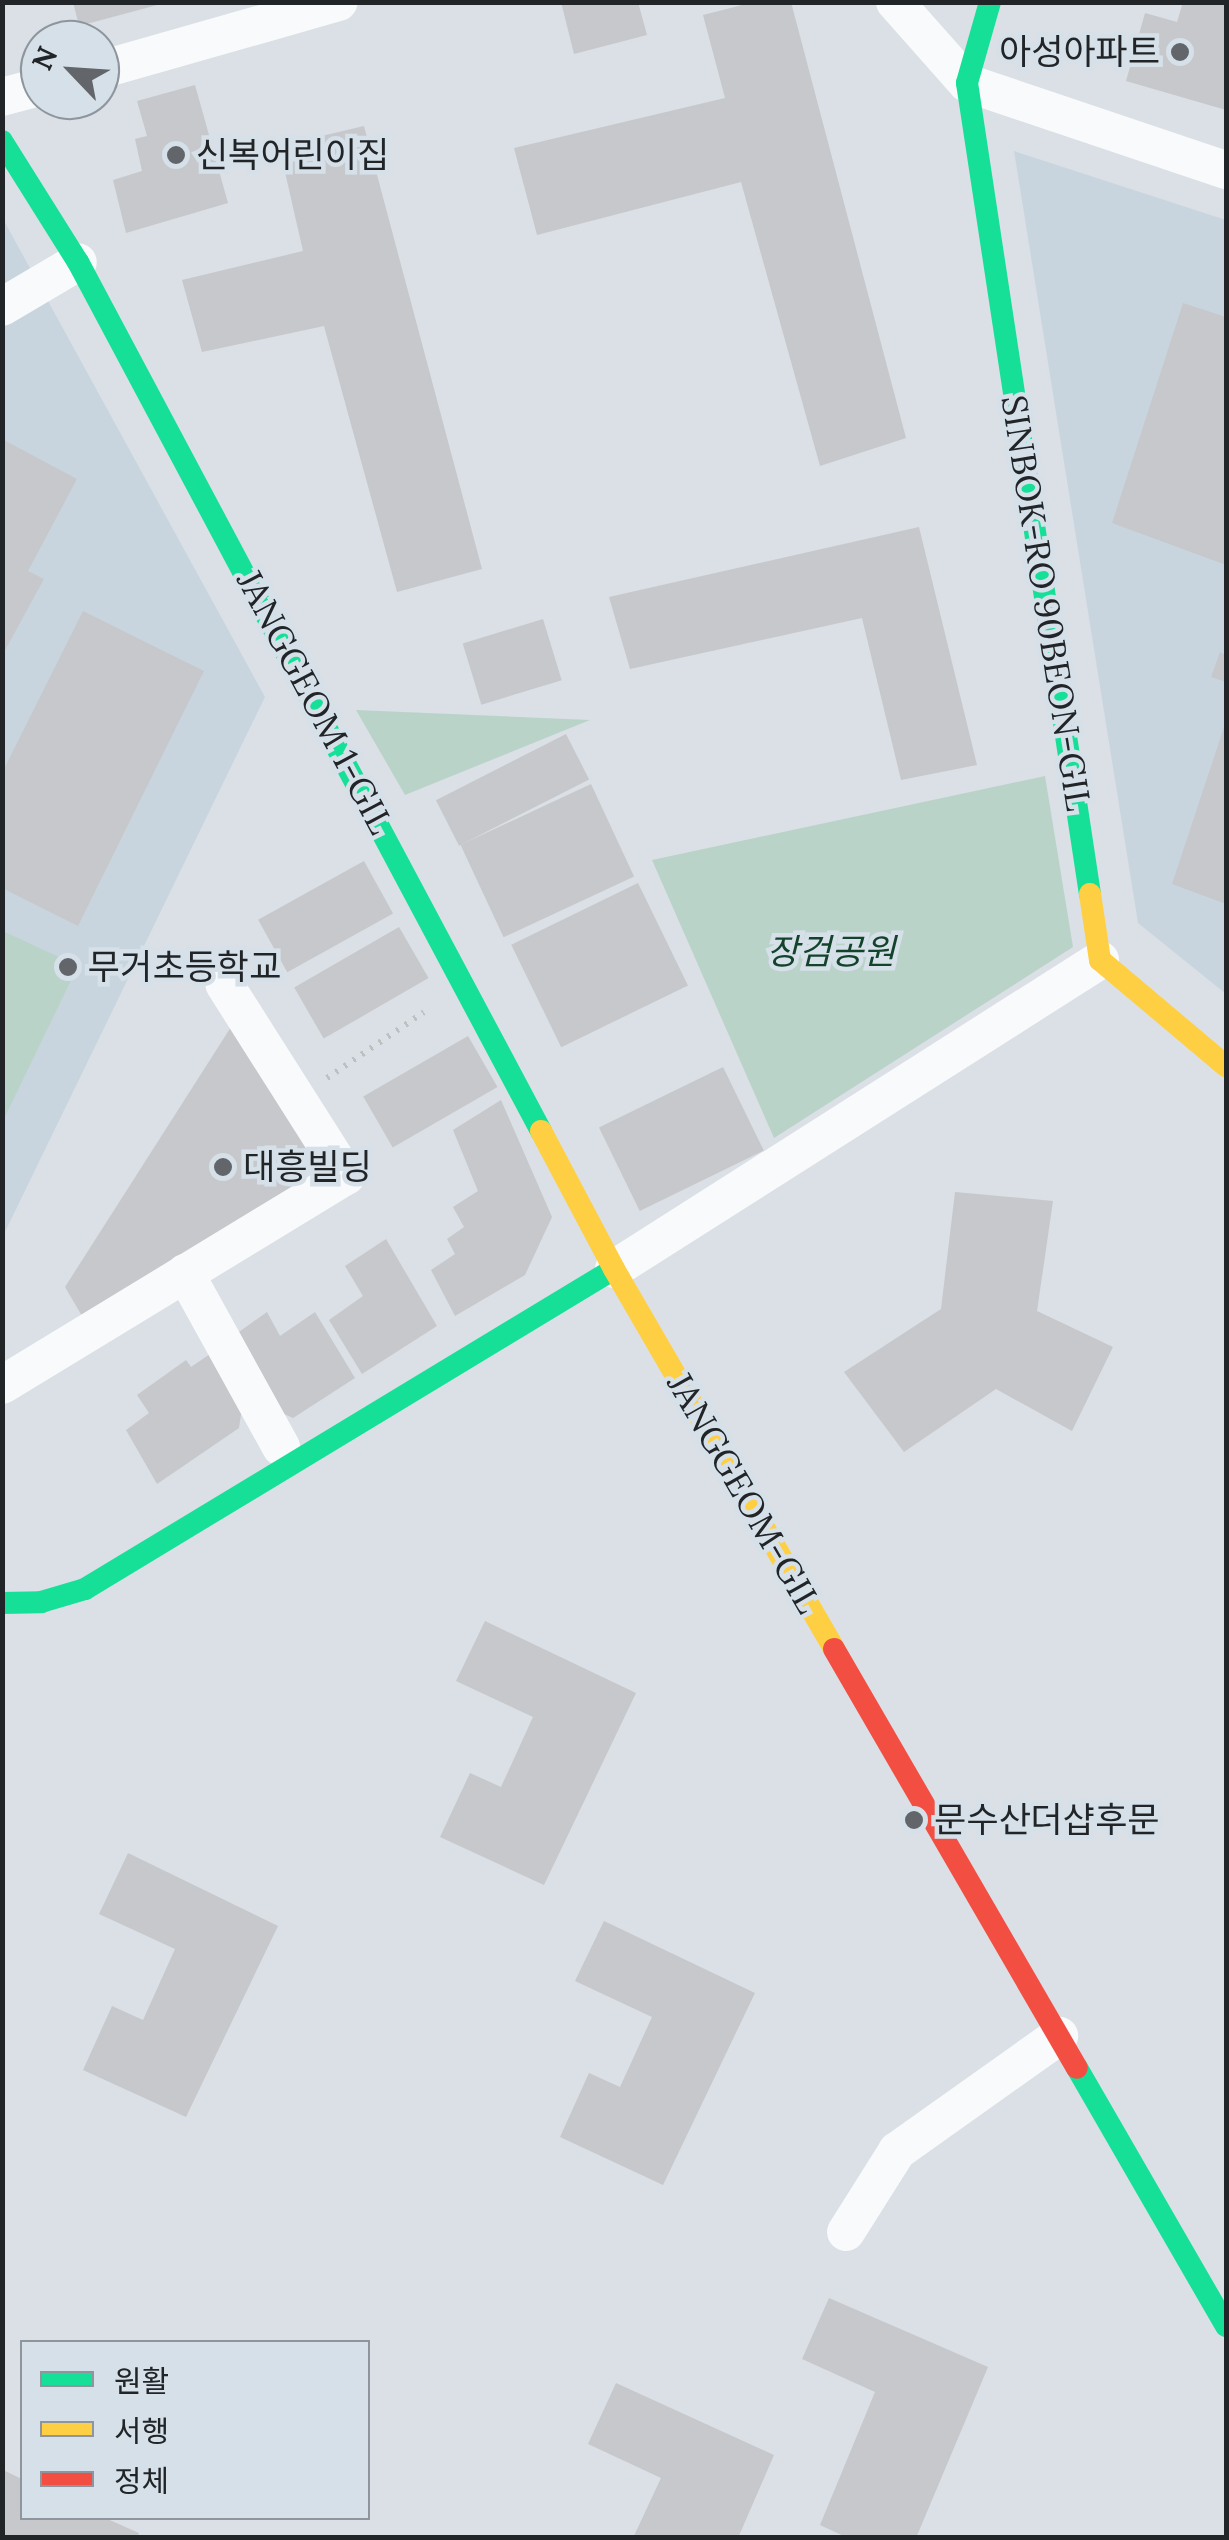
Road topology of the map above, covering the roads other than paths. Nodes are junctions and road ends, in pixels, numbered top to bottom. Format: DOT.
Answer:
graph roads {
  1 [pos="338,2"];
  2 [pos="894,2"];
  3 [pos="990,2"];
  4 [pos="120,64"];
  5 [pos="967,83"];
  6 [pos="2,142"];
  7 [pos="1226,170"];
  8 [pos="78,262"];
  9 [pos="2,307"];
  10 [pos="1100,960"];
  11 [pos="224,984"];
  12 [pos="1226,1066"];
  13 [pos="614,1269"];
  14 [pos="185,1273"];
  15 [pos="2,1386"];
  16 [pos="281,1447"];
  17 [pos="2,1603"];
  18 [pos="1059,2036"];
  19 [pos="846,2232"];
  20 [pos="1226,2326"];
  1 -- 4 [label="street"];
  2 -- 5 [label="street"];
  3 -- 5 [label="street"];
  5 -- 7 [label="street"];
  5 -- 10 [label="street, SINBOK-RO 90BEON-GIL"];
  6 -- 8 [label="street, JANGGEOM 1-GIL"];
  8 -- 9 [label="street"];
  8 -- 13 [label="street, JANGGEOM 1-GIL"];
  10 -- 12 [label="street"];
  10 -- 13 [label="street"];
  11 -- 14 [label="street"];
  13 -- 17 [label="street"];
  13 -- 18 [label="street, JANGGEOM-GIL"];
  14 -- 15 [label="street"];
  14 -- 16 [label="street"];
  18 -- 19 [label="street"];
  18 -- 20 [label="street, JANGGEOM-GIL"];
}
